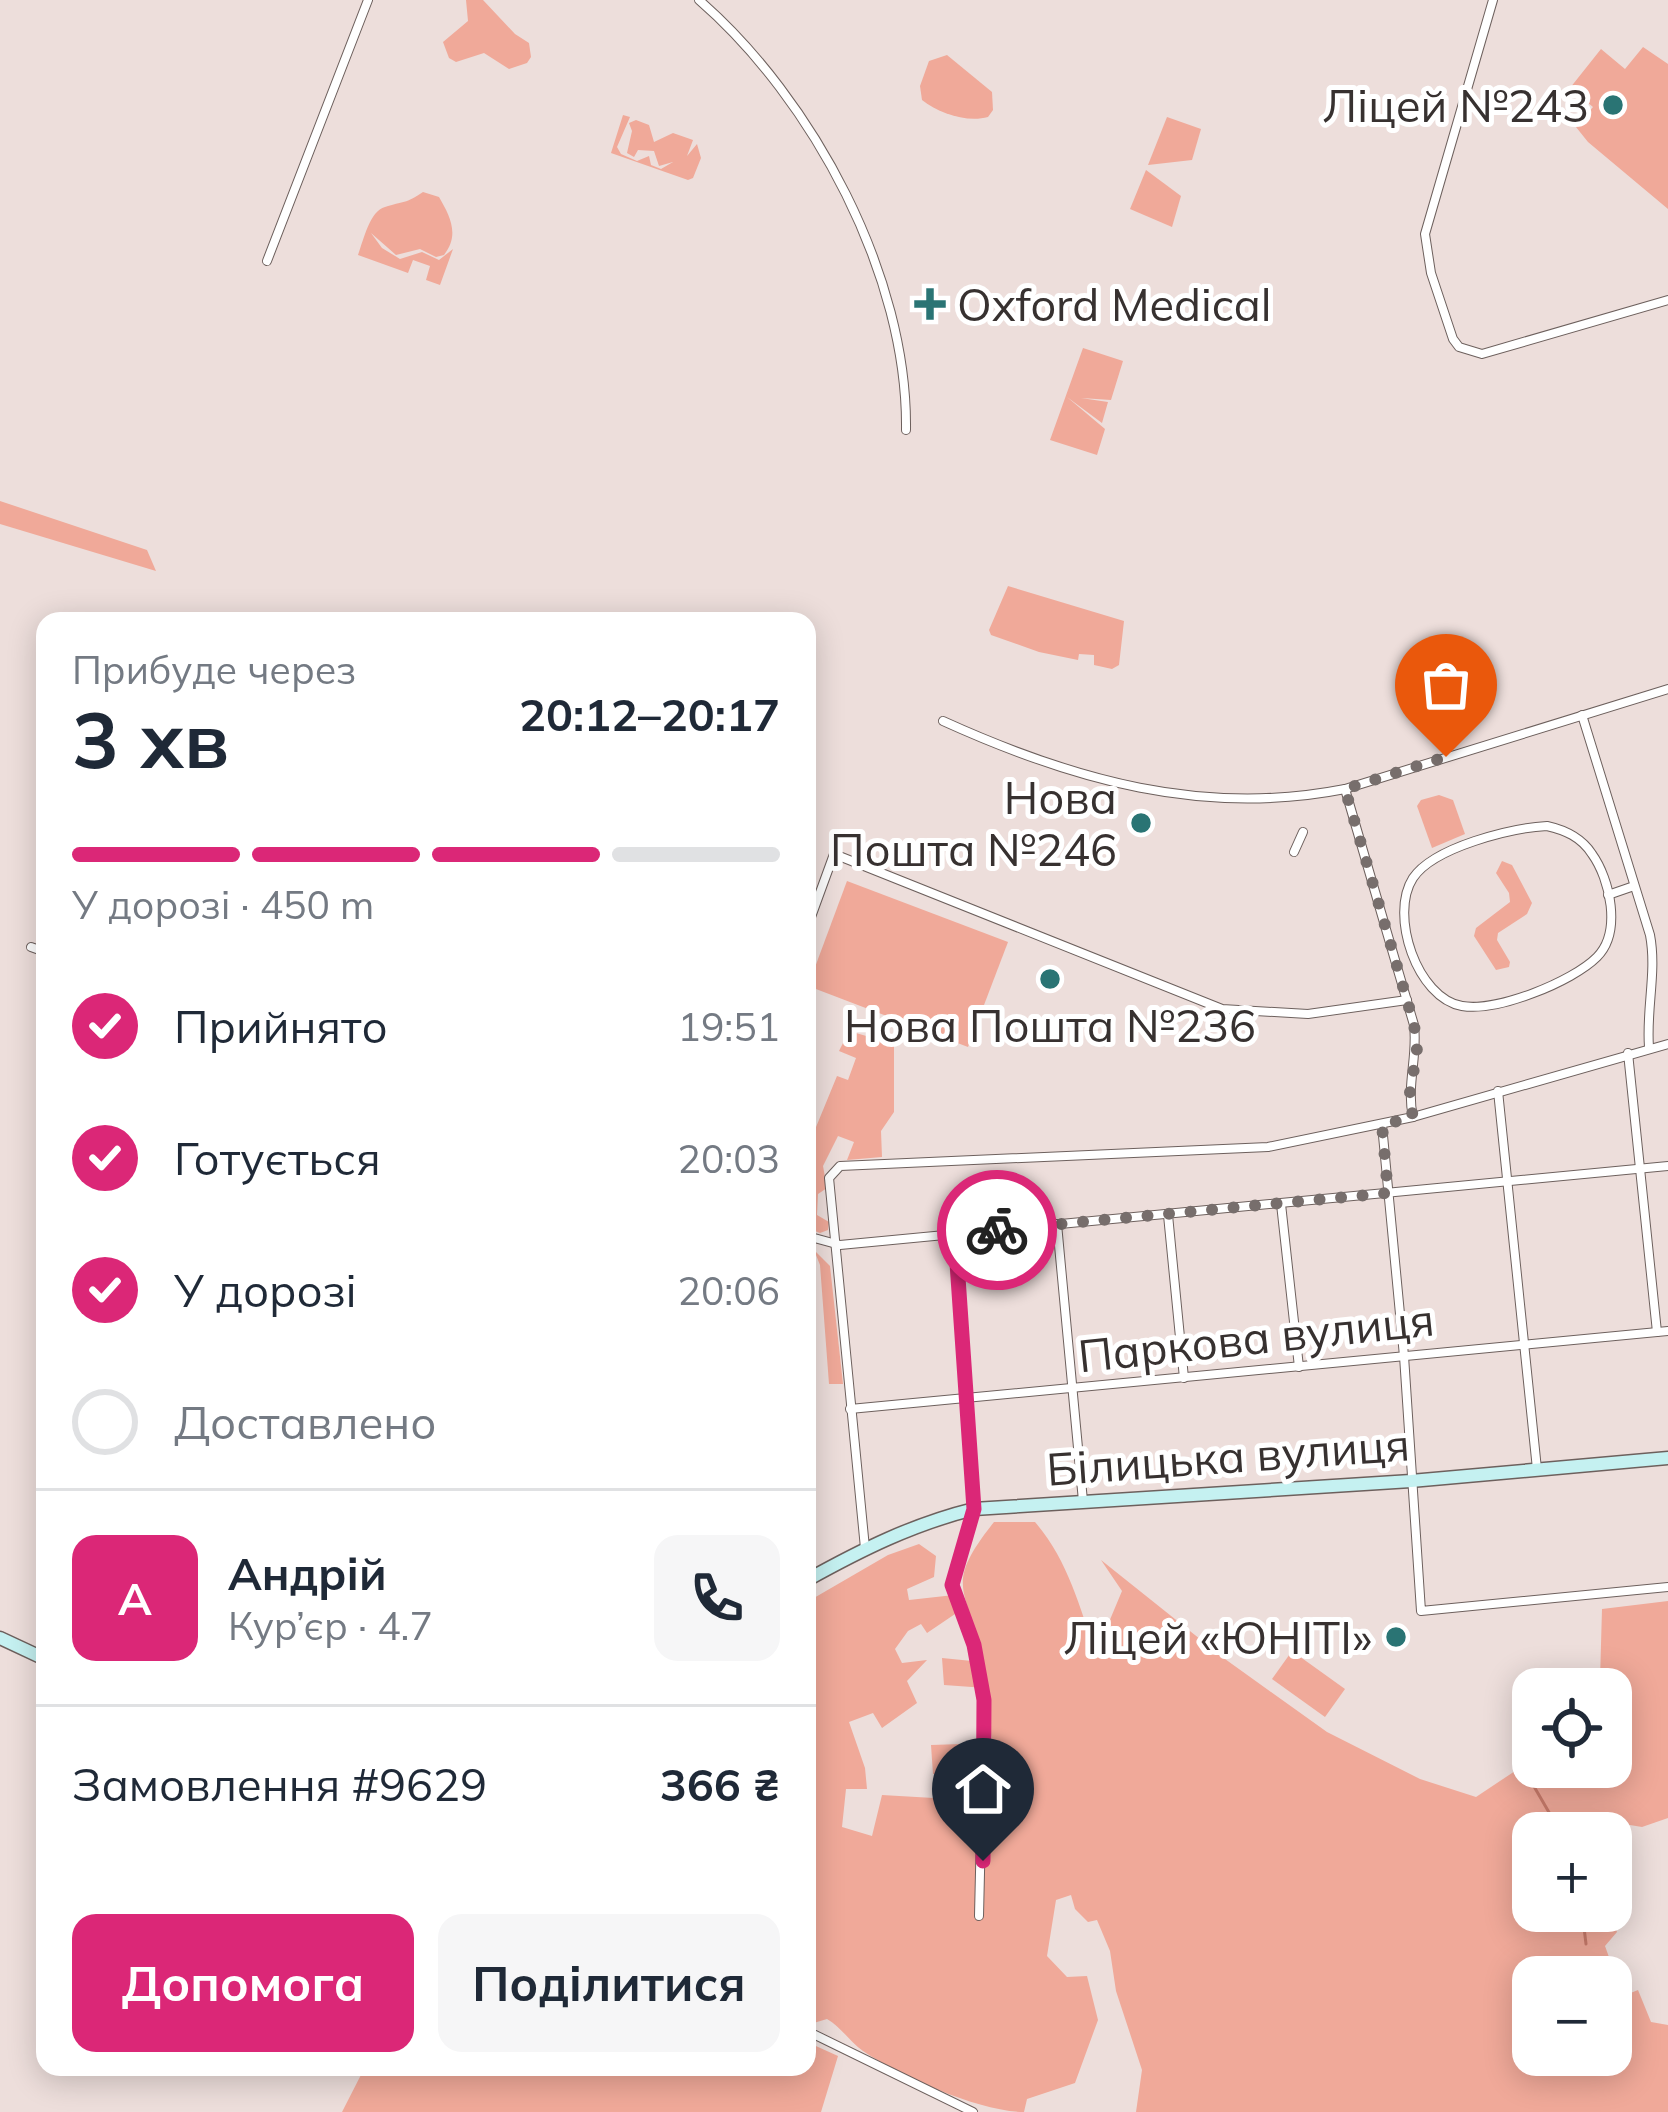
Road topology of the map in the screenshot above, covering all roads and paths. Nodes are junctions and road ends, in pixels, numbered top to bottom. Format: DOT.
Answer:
graph roads {
  1 [pos="368,0"];
  2 [pos="699,0"];
  3 [pos="1493,0"];
  4 [pos="267,261"];
  5 [pos="1668,300"];
  6 [pos="906,430"];
  7 [pos="1668,689"];
  8 [pos="1582,715"];
  9 [pos="943,721"];
  10 [pos="1345,789"];
  11 [pos="1303,832"];
  12 [pos="1294,852"];
  13 [pos="1634,886"];
  14 [pos="1608,896"];
  15 [pos="816,903"];
  16 [pos="1404,919"];
  17 [pos="1385,924"];
  18 [pos="31,947"];
  19 [pos="36,949"];
  20 [pos="1408,1000"];
  21 [pos="1668,1044"];
  22 [pos="1649,1047"];
  23 [pos="1628,1053"];
  24 [pos="1498,1091"];
  25 [pos="1413,1117"];
  26 [pos="1382,1125"];
  27 [pos="1668,1166"];
  28 [pos="1638,1170"];
  29 [pos="1509,1182"];
  30 [pos="1388,1193"];
  31 [pos="1281,1204"];
  32 [pos="1168,1215"];
  33 [pos="1057,1225"];
  34 [pos="955,1234"];
  35 [pos="816,1239"];
  36 [pos="836,1245"];
  37 [pos="1663,1332"];
  38 [pos="1525,1343"];
  39 [pos="1404,1356"];
  40 [pos="1299,1366"];
  41 [pos="1184,1378"];
  42 [pos="1071,1389"];
  43 [pos="965,1396"];
  44 [pos="850,1408"];
  45 [pos="1668,1458"];
  46 [pos="1538,1470"];
  47 [pos="1411,1481"];
  48 [pos="1083,1501"];
  49 [pos="974,1509"];
  50 [pos="865,1547"];
  51 [pos="816,1575"];
  52 [pos="1668,1587"];
  53 [pos="0,1638"];
  54 [pos="36,1656"];
  55 [pos="979,1916"];
  56 [pos="816,2035"];
  57 [pos="973,2112"];
  1 -- 4 [label="street"];
  2 -- 6 [label="street"];
  3 -- 5 [label="street"];
  7 -- 8 [label="street"];
  8 -- 10 [label="street"];
  8 -- 13 [label="street"];
  9 -- 10 [label="street"];
  10 -- 17 [label="street"];
  11 -- 12 [label="street"];
  13 -- 14 [label="street"];
  13 -- 22 [label="street"];
  14 -- 16 [label="street"];
  14 -- 16 [label="street"];
  15 -- 20 [label="street"];
  16 -- 17 [label="street"];
  17 -- 20 [label="street"];
  18 -- 19 [label="street"];
  20 -- 25 [label="street"];
  21 -- 22 [label="street"];
  22 -- 23 [label="street"];
  23 -- 24 [label="street"];
  23 -- 28 [label="street"];
  24 -- 25 [label="street"];
  24 -- 29 [label="street"];
  25 -- 26 [label="street"];
  26 -- 30 [label="street"];
  26 -- 36 [label="street"];
  27 -- 28 [label="street"];
  28 -- 29 [label="street"];
  28 -- 37 [label="street"];
  29 -- 30 [label="street"];
  29 -- 38 [label="street"];
  30 -- 31 [label="street"];
  30 -- 39 [label="street"];
  31 -- 32 [label="street"];
  31 -- 40 [label="street"];
  32 -- 33 [label="street"];
  32 -- 41 [label="street"];
  33 -- 34 [label="street"];
  33 -- 42 [label="street"];
  34 -- 36 [label="street"];
  34 -- 43 [label="street"];
  35 -- 36 [label="street"];
  36 -- 44 [label="street"];
  37 -- 38 [label="street, Паркова вулиця"];
  38 -- 39 [label="street, Паркова вулиця"];
  38 -- 46 [label="street"];
  39 -- 40 [label="street, Паркова вулиця"];
  39 -- 47 [label="street"];
  40 -- 41 [label="street, Паркова вулиця"];
  41 -- 42 [label="street, Паркова вулиця"];
  42 -- 43 [label="street, Паркова вулиця"];
  42 -- 48 [label="street"];
  43 -- 44 [label="street, Паркова вулиця"];
  43 -- 49 [label="street"];
  44 -- 50 [label="street"];
  45 -- 46 [label="main road, Білицька вулиця"];
  46 -- 47 [label="main road, Білицька вулиця"];
  47 -- 48 [label="main road, Білицька вулиця"];
  47 -- 52 [label="street"];
  48 -- 49 [label="main road, Білицька вулиця"];
  49 -- 50 [label="main road, Білицька вулиця"];
  49 -- 55 [label="street"];
  50 -- 51 [label="main road, Білицька вулиця"];
  53 -- 54 [label="main road"];
  56 -- 57 [label="street"];
}
